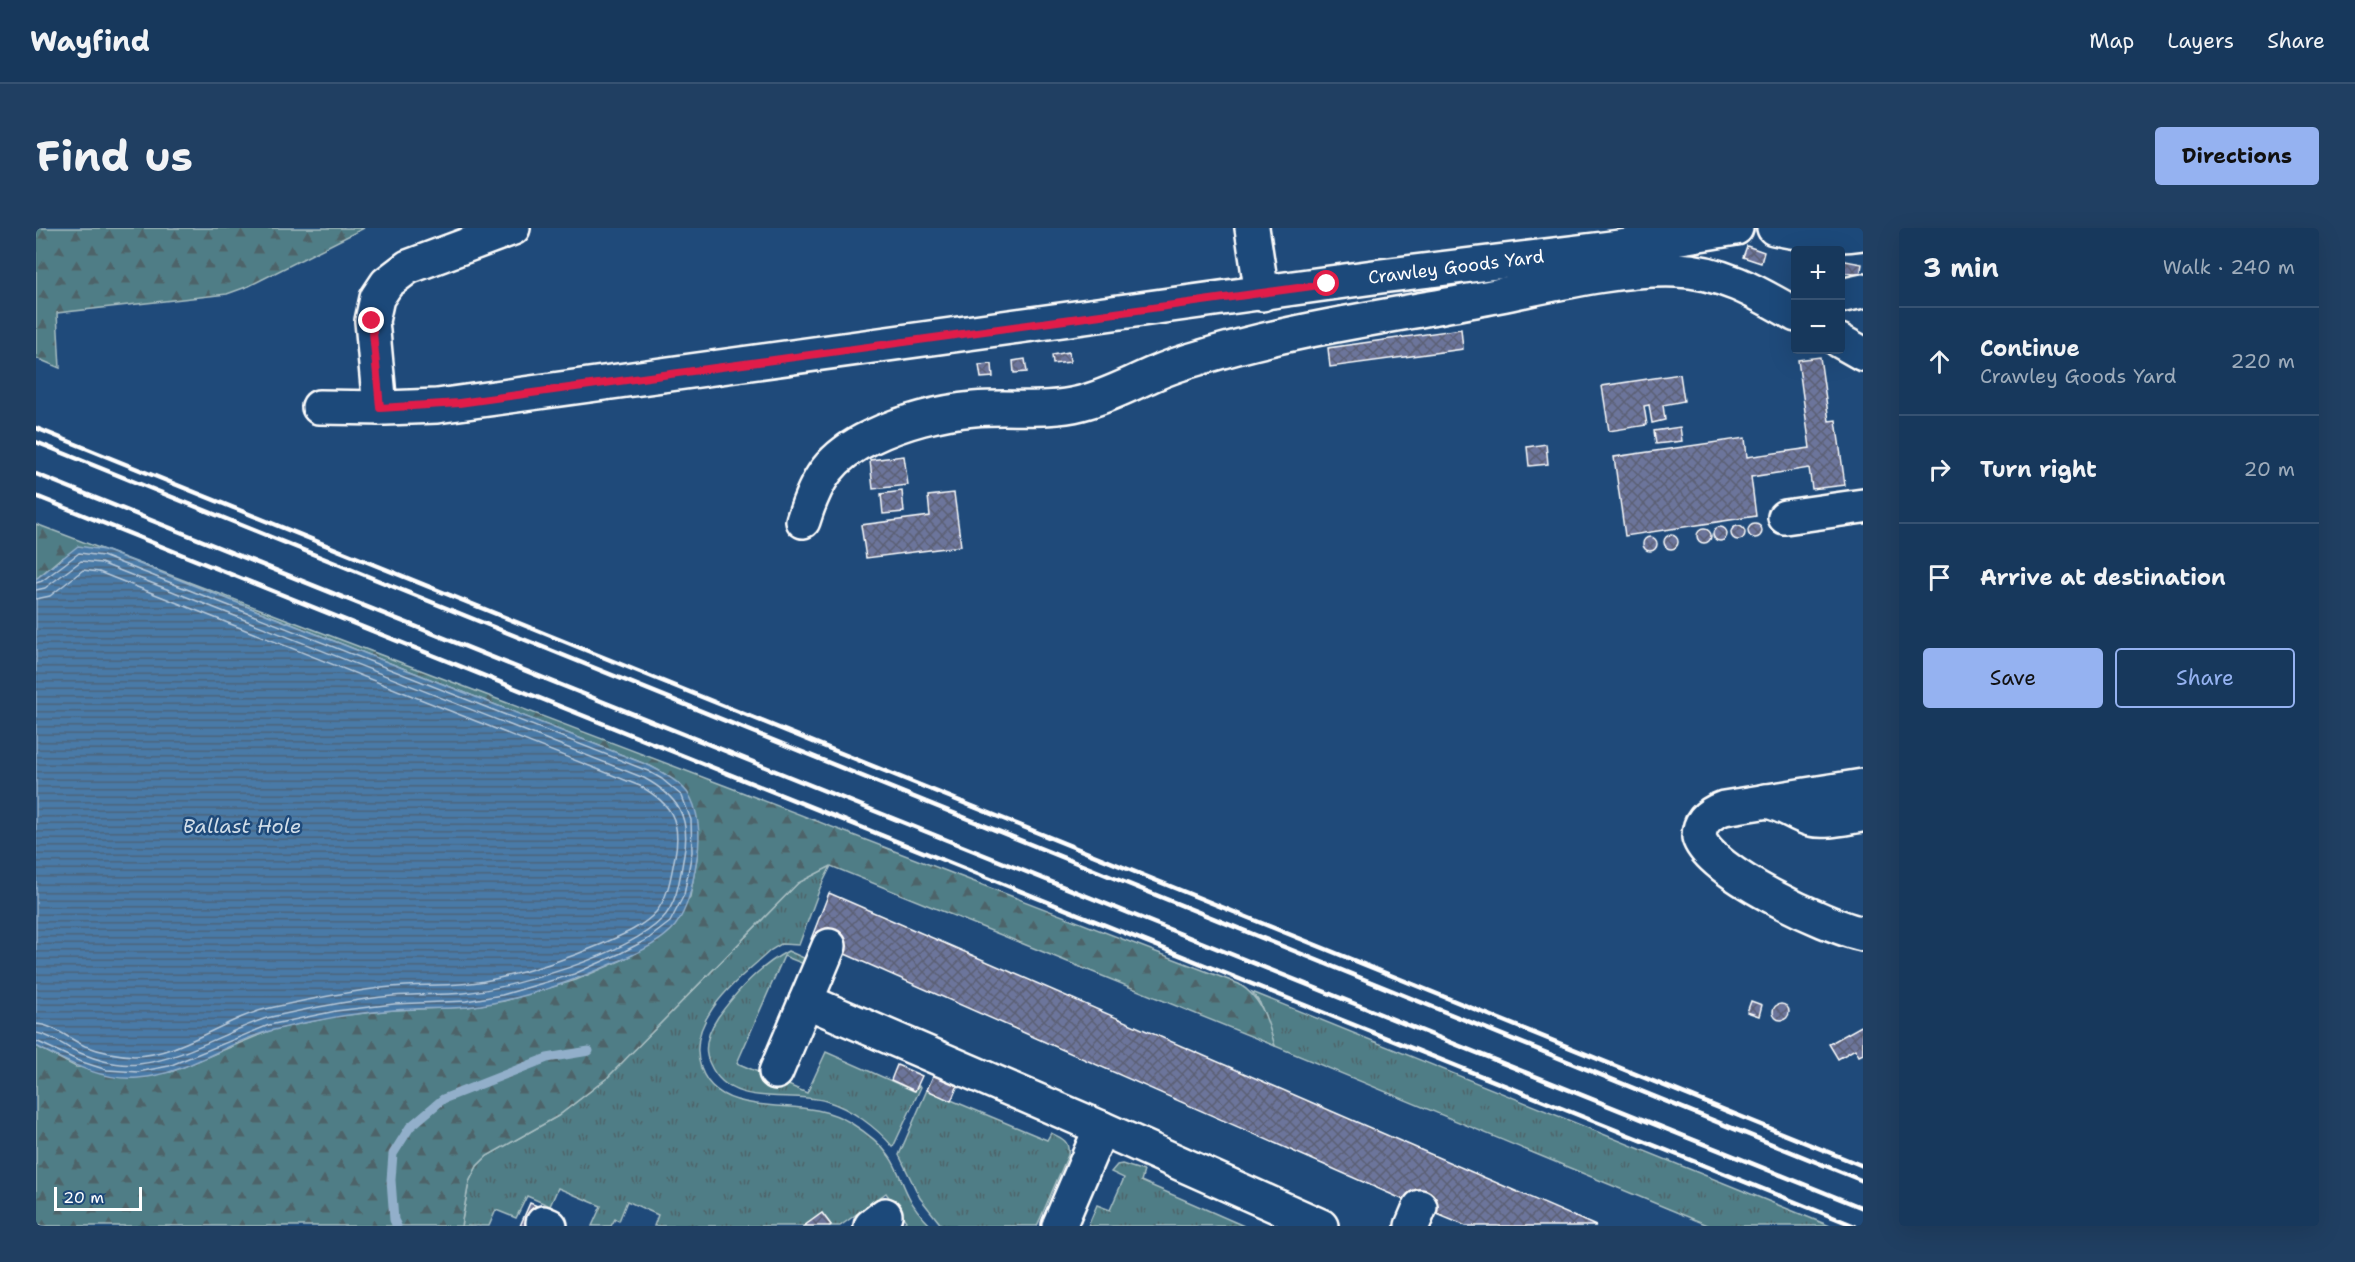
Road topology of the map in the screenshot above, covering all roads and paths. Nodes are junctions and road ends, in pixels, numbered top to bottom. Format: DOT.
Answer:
graph roads {
  1 [pos="513,228"];
  2 [pos="1252,228"];
  3 [pos="1736,228"];
  4 [pos="1774,228"];
  5 [pos="1863,233"];
  6 [pos="1863,291"];
  7 [pos="1262,294"];
  8 [pos="1845,295"];
  9 [pos="1791,312"];
  10 [pos="1845,344"];
  11 [pos="1863,354"];
  12 [pos="319,407"];
  13 [pos="380,408"];
  14 [pos="1863,506"];
  15 [pos="1785,518"];
  16 [pos="803,521"];
  17 [pos="1863,786"];
  18 [pos="1763,801"];
  19 [pos="1863,815"];
  20 [pos="1863,934"];
  21 [pos="829,946"];
  22 [pos="806,1001"];
  23 [pos="776,1072"];
  24 [pos="1101,1128"];
  25 [pos="1059,1226"];
  26 [pos="1321,1226"];
  1 -- 13 [label="street"];
  2 -- 7 [label="street"];
  3 -- 7 [label="street, Crawley Goods Yard"];
  4 -- 5 [label="street"];
  6 -- 8 [label="street"];
  7 -- 13 [label="street, Crawley Goods Yard"];
  9 -- 16 [label="street"];
  10 -- 11 [label="street"];
  12 -- 13 [label="street, Crawley Goods Yard"];
  14 -- 15 [label="street"];
  17 -- 18 [label="street"];
  18 -- 19 [label="street"];
  18 -- 20 [label="street"];
  21 -- 22 [label="street"];
  22 -- 23 [label="street"];
  22 -- 24 [label="street"];
  24 -- 25 [label="street"];
  24 -- 26 [label="street"];
}
